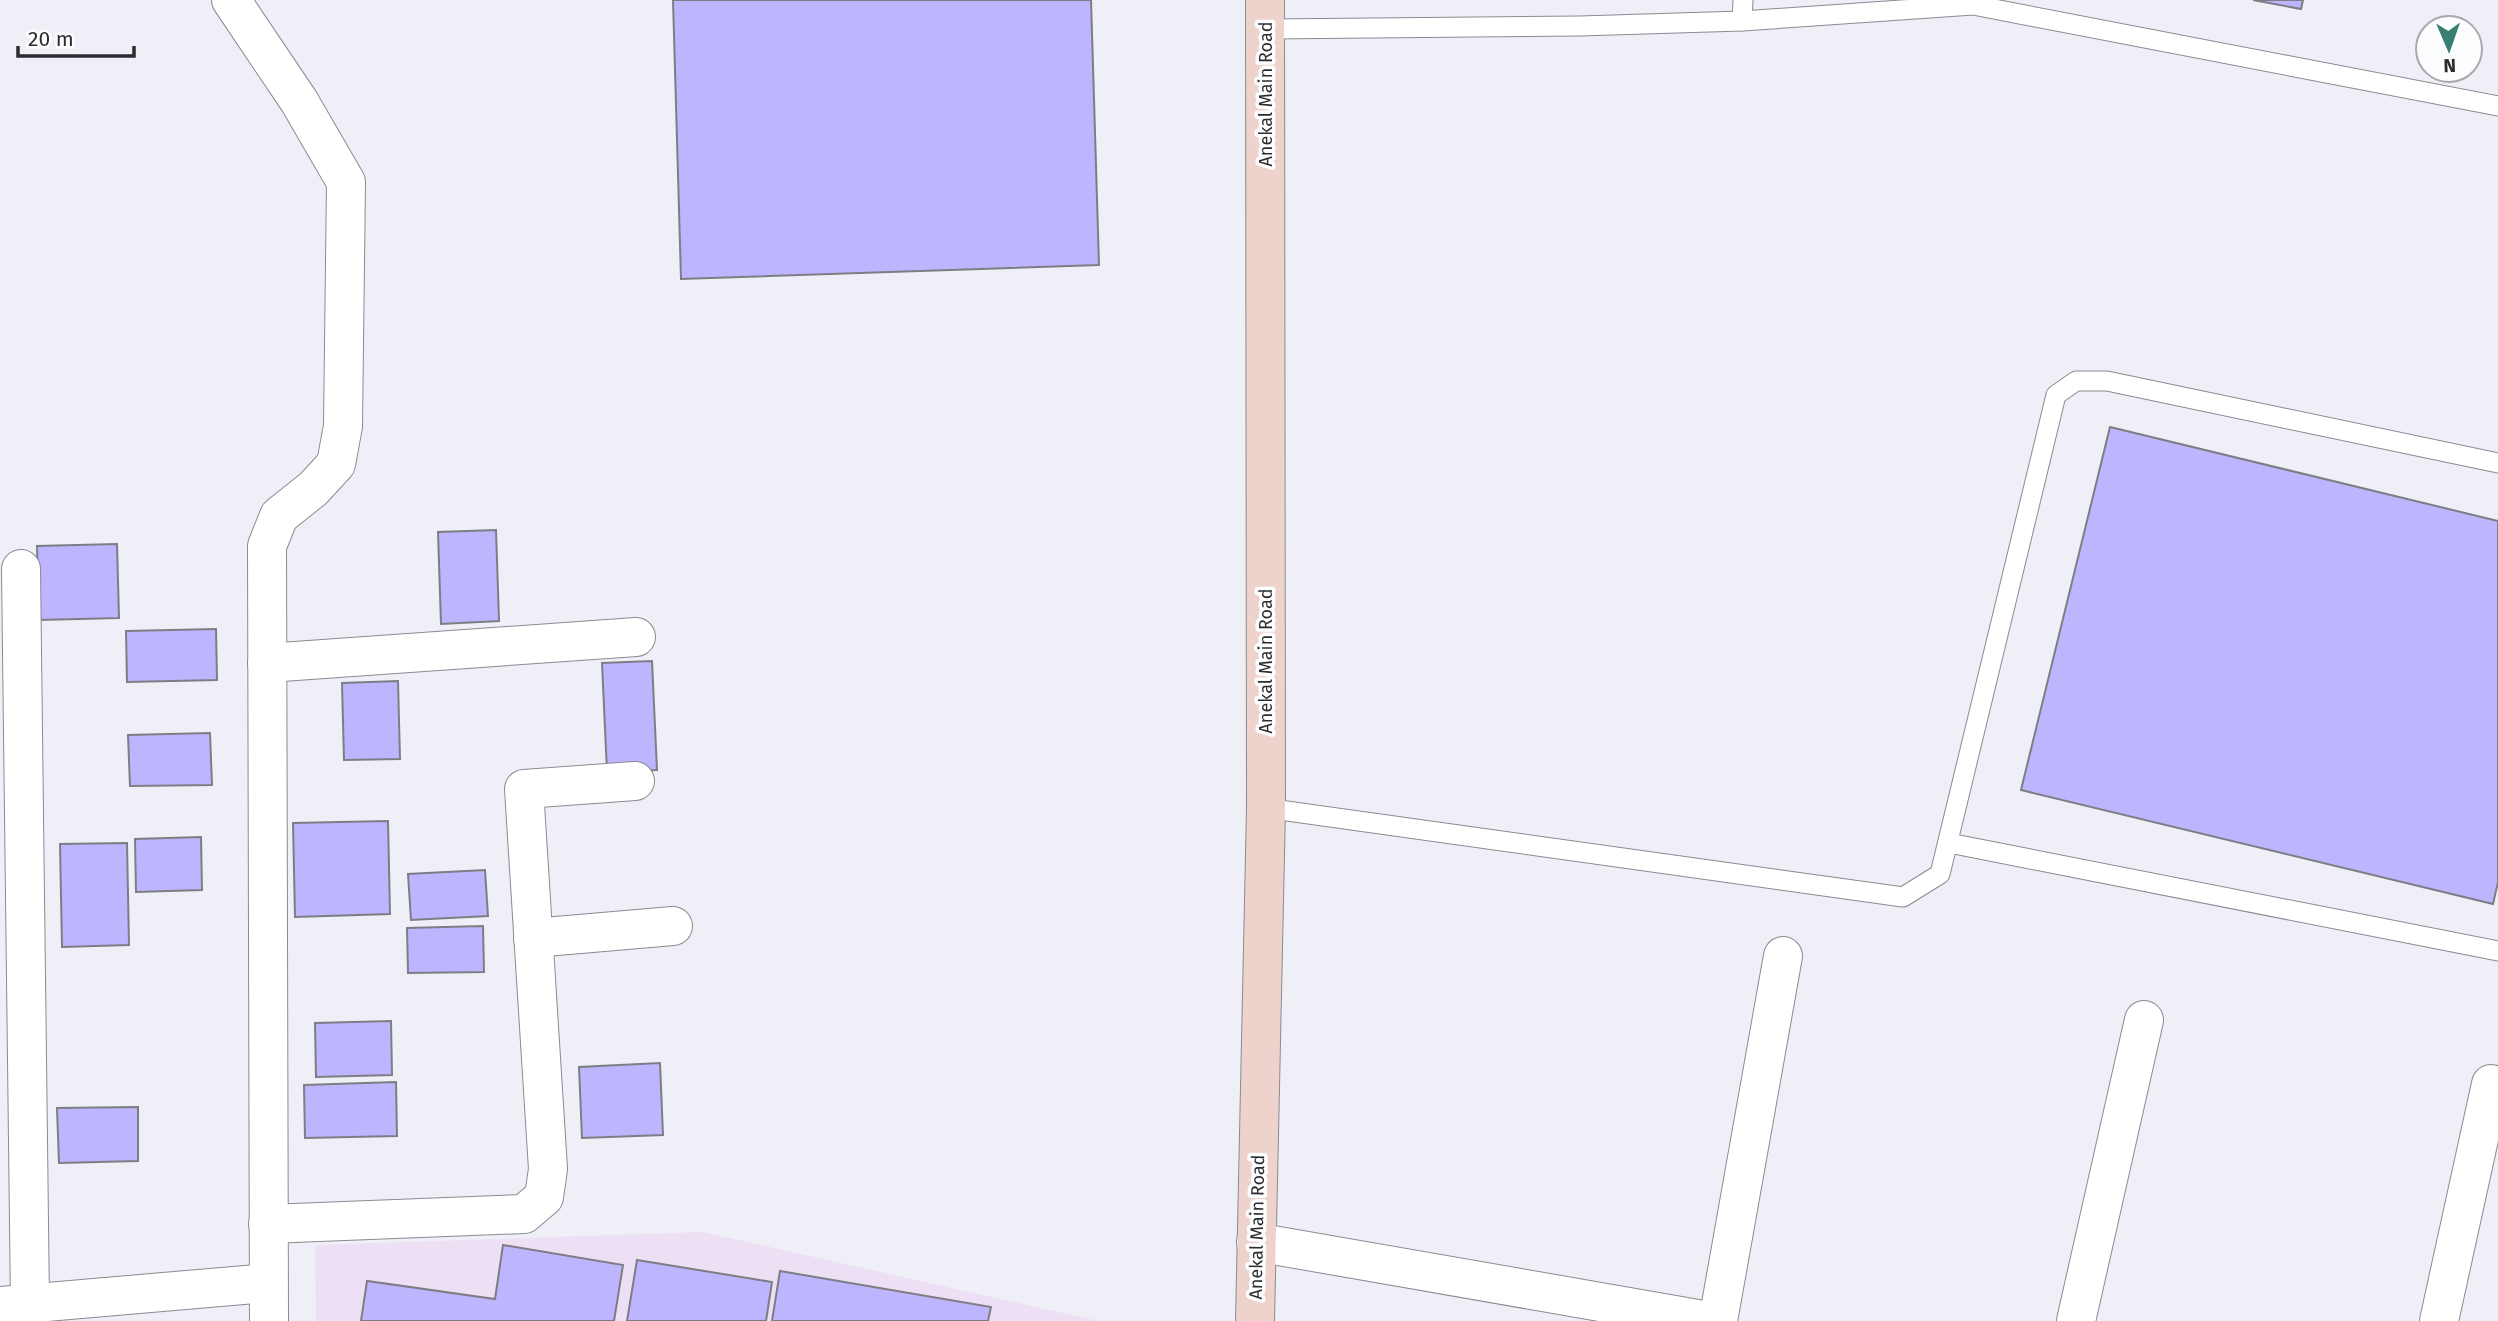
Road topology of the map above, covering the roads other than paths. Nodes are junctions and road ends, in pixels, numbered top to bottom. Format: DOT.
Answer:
graph roads {
  1 [pos="231,0"];
  2 [pos="1743,0"];
  3 [pos="1266,15"];
  4 [pos="1742,21"];
  5 [pos="2498,106"];
  6 [pos="2498,463"];
  7 [pos="21,569"];
  8 [pos="636,636"];
  9 [pos="267,663"];
  10 [pos="635,781"];
  11 [pos="1266,808"];
  12 [pos="1949,843"];
  13 [pos="673,926"];
  14 [pos="533,938"];
  15 [pos="2498,951"];
  16 [pos="1783,956"];
  17 [pos="2144,1020"];
  18 [pos="2491,1084"];
  19 [pos="268,1224"];
  20 [pos="1256,1242"];
  21 [pos="268,1283"];
  22 [pos="15,1305"];
  23 [pos="269,1321"];
  24 [pos="1255,1321"];
  25 [pos="1709,1321"];
  26 [pos="1718,1321"];
  27 [pos="2076,1321"];
  28 [pos="2439,1321"];
  1 -- 9 [label="street"];
  2 -- 4 [label="lane"];
  3 -- 4 [label="lane"];
  3 -- 11 [label="main road, Anekal Main Road"];
  4 -- 5 [label="lane"];
  6 -- 12 [label="lane"];
  7 -- 22 [label="street"];
  8 -- 9 [label="street"];
  9 -- 19 [label="street"];
  10 -- 14 [label="street"];
  11 -- 12 [label="lane"];
  11 -- 20 [label="main road, Anekal Main Road"];
  12 -- 15 [label="lane"];
  13 -- 14 [label="street"];
  14 -- 19 [label="street"];
  16 -- 26 [label="street"];
  17 -- 27 [label="street"];
  18 -- 28 [label="street"];
  19 -- 21 [label="street"];
  20 -- 24 [label="main road, Anekal Main Road"];
  20 -- 25 [label="street"];
  21 -- 22 [label="street"];
  21 -- 23 [label="street"];
}
